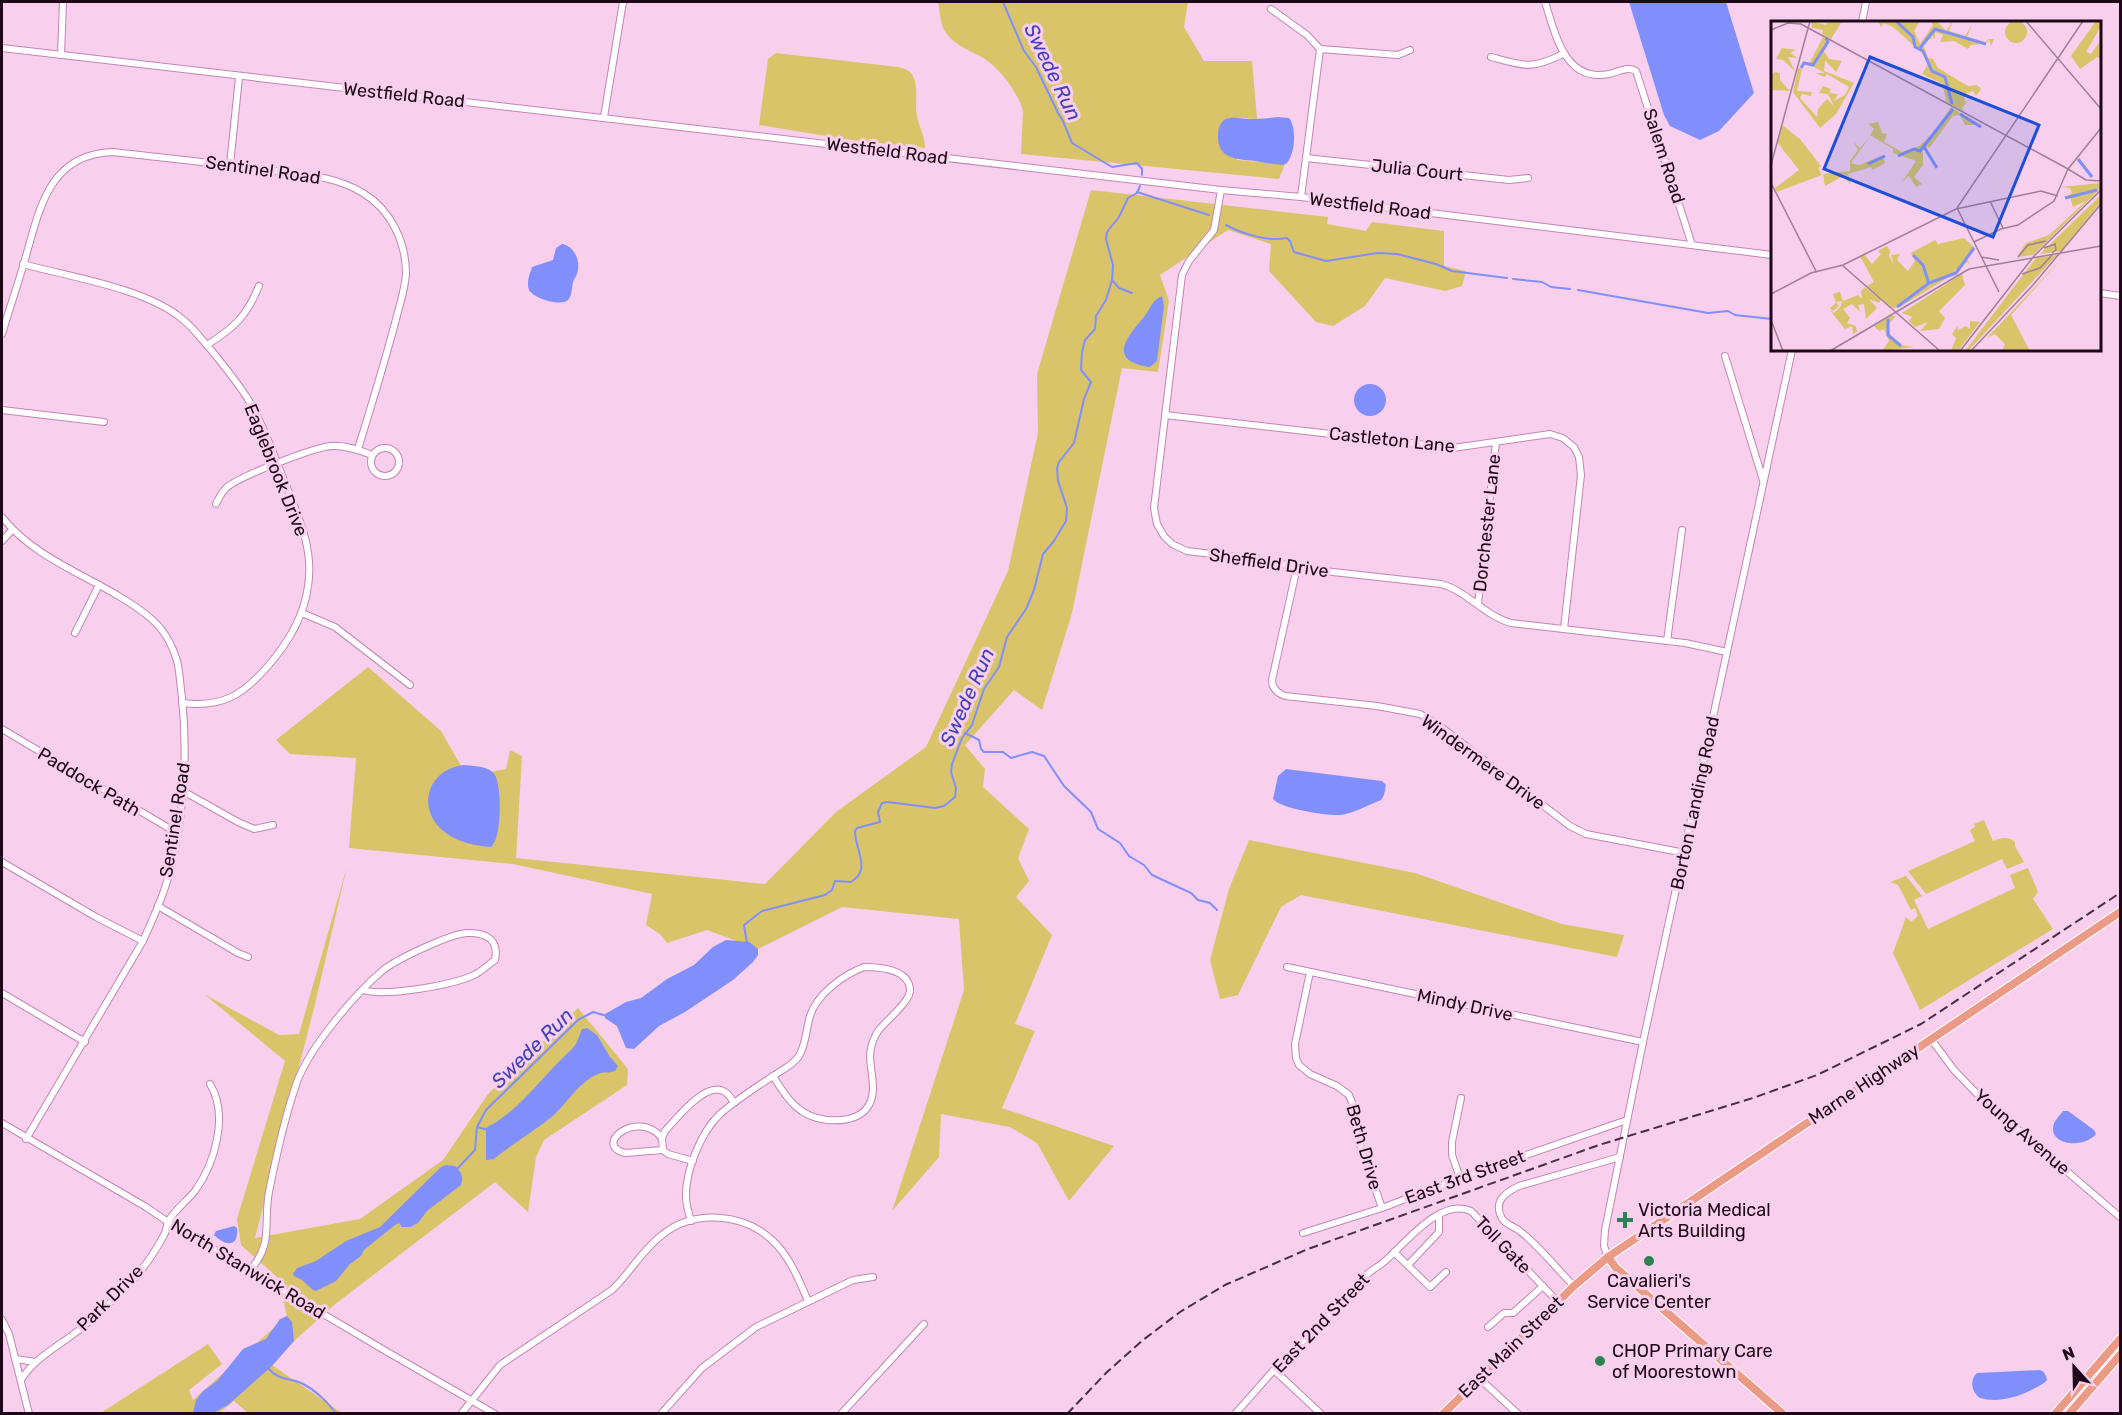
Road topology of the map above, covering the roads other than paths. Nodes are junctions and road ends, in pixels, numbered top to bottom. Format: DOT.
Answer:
graph roads {
  1 [pos="63,2"];
  2 [pos="623,2"];
  3 [pos="1545,2"];
  4 [pos="1866,2"];
  5 [pos="1271,9"];
  6 [pos="1862,21"];
  7 [pos="2,48"];
  8 [pos="1320,48"];
  9 [pos="1410,50"];
  10 [pos="1563,54"];
  11 [pos="60,55"];
  12 [pos="1491,57"];
  13 [pos="239,77"];
  14 [pos="604,117"];
  15 [pos="1306,158"];
  16 [pos="230,165"];
  17 [pos="1528,178"];
  18 [pos="1221,190"];
  19 [pos="1300,197"];
  20 [pos="1692,245"];
  21 [pos="1771,255"];
  22 [pos="23,264"];
  23 [pos="259,286"];
  24 [pos="2101,293"];
  25 [pos="2121,296"];
  26 [pos="2,334"];
  27 [pos="207,345"];
  28 [pos="1792,351"];
  29 [pos="1725,356"];
  30 [pos="2,410"];
  31 [pos="1166,415"];
  32 [pos="104,422"];
  33 [pos="1496,442"];
  34 [pos="358,449"];
  35 [pos="372,455"];
  36 [pos="277,463"];
  37 [pos="1763,481"];
  38 [pos="216,504"];
  39 [pos="2,517"];
  40 [pos="12,530"];
  41 [pos="1682,530"];
  42 [pos="2,541"];
  43 [pos="1296,567"];
  44 [pos="99,585"];
  45 [pos="1478,604"];
  46 [pos="302,613"];
  47 [pos="1564,629"];
  48 [pos="75,633"];
  49 [pos="1666,641"];
  50 [pos="1727,652"];
  51 [pos="410,685"];
  52 [pos="182,704"];
  53 [pos="2,729"];
  54 [pos="183,791"];
  55 [pos="273,825"];
  56 [pos="177,833"];
  57 [pos="1685,853"];
  58 [pos="2,862"];
  59 [pos="158,906"];
  60 [pos="2121,912"];
  61 [pos="143,941"];
  62 [pos="248,957"];
  63 [pos="1287,967"];
  64 [pos="1310,972"];
  65 [pos="363,990"];
  66 [pos="2,993"];
  67 [pos="1931,1039"];
  68 [pos="85,1042"];
  69 [pos="1643,1042"];
  70 [pos="773,1076"];
  71 [pos="210,1083"];
  72 [pos="1461,1098"];
  73 [pos="735,1103"];
  74 [pos="1628,1120"];
  75 [pos="2,1123"];
  76 [pos="662,1138"];
  77 [pos="26,1139"];
  78 [pos="663,1150"];
  79 [pos="1620,1158"];
  80 [pos="693,1161"];
  81 [pos="1460,1178"];
  82 [pos="1382,1208"];
  83 [pos="1439,1215"];
  84 [pos="2121,1217"];
  85 [pos="691,1221"];
  86 [pos="168,1222"];
  87 [pos="1303,1233"];
  88 [pos="1394,1252"];
  89 [pos="1608,1257"];
  90 [pos="1407,1265"];
  91 [pos="250,1269"];
  92 [pos="1446,1272"];
  93 [pos="873,1277"];
  94 [pos="1543,1286"];
  95 [pos="1574,1286"];
  96 [pos="808,1301"];
  97 [pos="1558,1302"];
  98 [pos="2,1320"];
  99 [pos="924,1324"];
  100 [pos="1488,1327"];
  101 [pos="2121,1339"];
  102 [pos="2121,1355"];
  103 [pos="15,1359"];
  104 [pos="36,1362"];
  105 [pos="1274,1370"];
  106 [pos="1479,1378"];
  107 [pos="21,1380"];
  108 [pos="472,1401"];
  109 [pos="29,1413"];
  110 [pos="461,1413"];
  111 [pos="495,1413"];
  112 [pos="661,1413"];
  113 [pos="841,1413"];
  114 [pos="1234,1413"];
  115 [pos="1322,1413"];
  116 [pos="1443,1413"];
  117 [pos="1518,1413"];
  118 [pos="1783,1413"];
  119 [pos="2055,1413"];
  120 [pos="2069,1413"];
  1 -- 11 [label="street"];
  2 -- 14 [label="street"];
  3 -- 10 [label="street"];
  4 -- 6 [label="street"];
  5 -- 8 [label="street"];
  7 -- 11 [label="street, Westfield Road"];
  8 -- 9 [label="street"];
  8 -- 15 [label="street"];
  10 -- 12 [label="street"];
  10 -- 20 [label="street, Salem Road"];
  11 -- 13 [label="street, Westfield Road"];
  13 -- 14 [label="street, Westfield Road"];
  13 -- 16 [label="street"];
  14 -- 18 [label="street, Westfield Road"];
  15 -- 17 [label="street, Julia Court"];
  15 -- 19 [label="street"];
  16 -- 22 [label="street, Sentinel Road"];
  16 -- 34 [label="street, Sentinel Road"];
  18 -- 19 [label="street, Westfield Road"];
  18 -- 31 [label="street, Sheffield Drive"];
  19 -- 20 [label="street, Westfield Road"];
  20 -- 21 [label="street, Westfield Road"];
  22 -- 26 [label="street, Sentinel Road"];
  22 -- 27 [label="street, Eaglebrook Drive"];
  23 -- 27 [label="street"];
  24 -- 25 [label="street"];
  27 -- 36 [label="street, Eaglebrook Drive"];
  28 -- 37 [label="street, Borton Landing Road"];
  29 -- 37 [label="street"];
  30 -- 32 [label="street"];
  31 -- 33 [label="street, Castleton Lane"];
  31 -- 43 [label="street, Sheffield Drive"];
  33 -- 45 [label="street, Dorchester Lane"];
  33 -- 47 [label="street, Castleton Lane"];
  34 -- 35 [label="street"];
  34 -- 36 [label="street"];
  35 -- 35 [label="street"];
  36 -- 38 [label="street"];
  36 -- 46 [label="street, Eaglebrook Drive"];
  37 -- 50 [label="street, Borton Landing Road"];
  39 -- 40 [label="street, Sentinel Road"];
  40 -- 42 [label="street"];
  40 -- 44 [label="street, Sentinel Road"];
  41 -- 49 [label="street"];
  43 -- 45 [label="street, Sheffield Drive"];
  43 -- 57 [label="street, Windermere Drive"];
  44 -- 48 [label="street"];
  44 -- 52 [label="street, Sentinel Road"];
  45 -- 47 [label="street, Sheffield Drive"];
  46 -- 51 [label="street"];
  46 -- 52 [label="street, Eaglebrook Drive"];
  47 -- 49 [label="street, Sheffield Drive"];
  49 -- 50 [label="street, Sheffield Drive"];
  50 -- 57 [label="street, Borton Landing Road"];
  52 -- 54 [label="street, Sentinel Road"];
  53 -- 56 [label="street, Paddock Path"];
  54 -- 55 [label="street"];
  54 -- 56 [label="street, Sentinel Road"];
  56 -- 59 [label="street, Sentinel Road"];
  57 -- 69 [label="street, Borton Landing Road"];
  58 -- 61 [label="street"];
  59 -- 61 [label="street, Sentinel Road"];
  59 -- 62 [label="street"];
  60 -- 67 [label="main road, Marne Highway"];
  61 -- 68 [label="street, Sentinel Road"];
  63 -- 64 [label="street, Mindy Drive"];
  64 -- 69 [label="street, Mindy Drive"];
  64 -- 82 [label="street, Beth Drive"];
  65 -- 65 [label="street"];
  65 -- 91 [label="street"];
  66 -- 68 [label="street"];
  67 -- 84 [label="street, Young Avenue"];
  67 -- 89 [label="main road, Marne Highway"];
  68 -- 77 [label="street, Sentinel Road"];
  69 -- 74 [label="street, Borton Landing Road"];
  70 -- 70 [label="street"];
  70 -- 73 [label="street"];
  71 -- 86 [label="street, Park Drive"];
  72 -- 81 [label="street"];
  73 -- 76 [label="street"];
  73 -- 80 [label="street"];
  74 -- 79 [label="street, Borton Landing Road"];
  74 -- 81 [label="street, East 3rd Street"];
  75 -- 77 [label="street, North Stanwick Road"];
  76 -- 78 [label="street"];
  76 -- 78 [label="street"];
  77 -- 86 [label="street, North Stanwick Road"];
  78 -- 80 [label="street"];
  79 -- 89 [label="street, Borton Landing Road"];
  79 -- 95 [label="street"];
  80 -- 85 [label="street"];
  81 -- 82 [label="street, East 3rd Street"];
  82 -- 87 [label="street, East 3rd Street"];
  83 -- 88 [label="street, East 2nd Street"];
  83 -- 90 [label="street"];
  83 -- 94 [label="street, Toll Gate"];
  85 -- 96 [label="street"];
  85 -- 108 [label="street"];
  86 -- 91 [label="street, North Stanwick Road"];
  86 -- 104 [label="street, Park Drive"];
  88 -- 90 [label="street"];
  88 -- 105 [label="street, East 2nd Street"];
  89 -- 95 [label="main road, East Main Street"];
  89 -- 118 [label="main road"];
  90 -- 92 [label="street"];
  91 -- 108 [label="street, North Stanwick Road"];
  93 -- 96 [label="street"];
  94 -- 97 [label="street, Toll Gate"];
  94 -- 100 [label="street"];
  95 -- 97 [label="main road, East Main Street"];
  96 -- 112 [label="street"];
  97 -- 106 [label="main road, East Main Street"];
  98 -- 103 [label="street"];
  99 -- 113 [label="street"];
  101 -- 119 [label="main road"];
  102 -- 120 [label="main road"];
  103 -- 104 [label="street"];
  103 -- 107 [label="street"];
  104 -- 107 [label="street, Park Drive"];
  105 -- 114 [label="street, East 2nd Street"];
  105 -- 115 [label="street"];
  106 -- 116 [label="main road, East Main Street"];
  106 -- 117 [label="street"];
  107 -- 109 [label="street"];
  108 -- 110 [label="street"];
  108 -- 111 [label="street, North Stanwick Road"];
}
